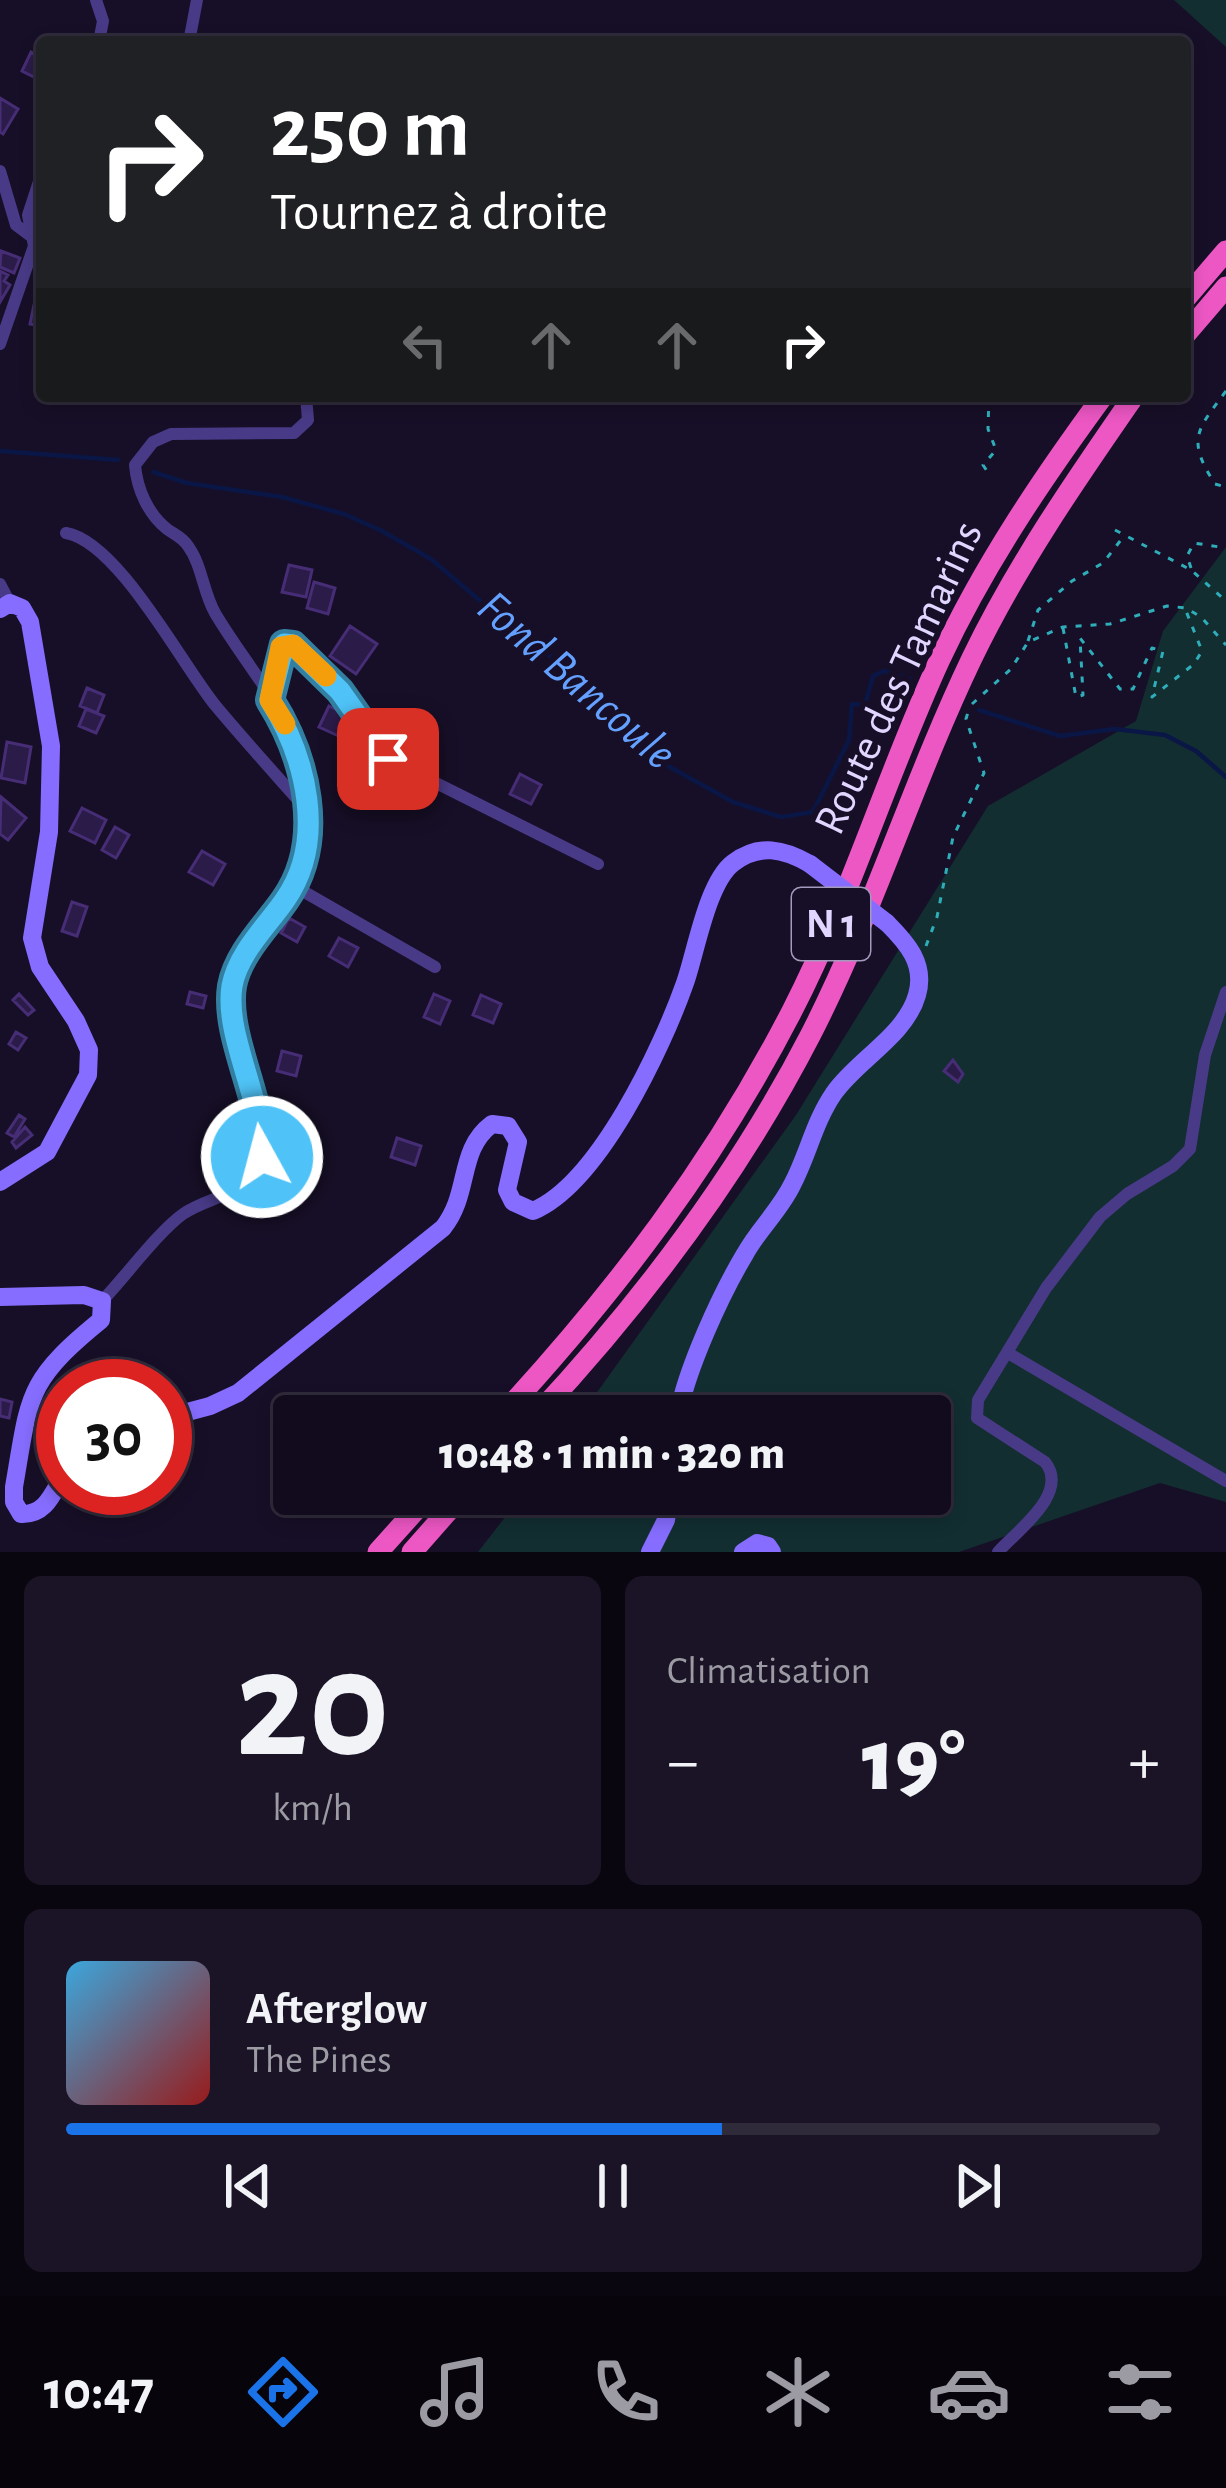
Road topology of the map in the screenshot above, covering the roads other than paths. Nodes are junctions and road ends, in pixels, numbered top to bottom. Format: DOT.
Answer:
graph roads {
  1 [pos="96,0"];
  2 [pos="197,0"];
  3 [pos="100,36"];
  4 [pos="190,36"];
  5 [pos="0,171"];
  6 [pos="36,190"];
  7 [pos="36,246"];
  8 [pos="1226,251"];
  9 [pos="1226,287"];
  10 [pos="1191,292"];
  11 [pos="1191,328"];
  12 [pos="0,344"];
  13 [pos="306,402"];
  14 [pos="1099,402"];
  15 [pos="1130,402"];
  16 [pos="66,533"];
  17 [pos="0,584"];
  18 [pos="5,606"];
  19 [pos="270,700"];
  20 [pos="307,811"];
  21 [pos="598,865"];
  22 [pos="294,886"];
  23 [pos="435,967"];
  24 [pos="1226,992"];
  25 [pos="0,1181"];
  26 [pos="0,1297"];
  27 [pos="102,1301"];
  28 [pos="1008,1354"];
  29 [pos="56,1359"];
  30 [pos="36,1386"];
  31 [pos="520,1395"];
  32 [pos="554,1395"];
  33 [pos="684,1395"];
  34 [pos="192,1411"];
  35 [pos="1226,1481"];
  36 [pos="36,1512"];
  37 [pos="411,1515"];
  38 [pos="445,1515"];
  39 [pos="667,1515"];
  40 [pos="378,1552"];
  41 [pos="412,1552"];
  42 [pos="650,1552"];
  43 [pos="743,1552"];
  44 [pos="772,1552"];
  45 [pos="998,1552"];
  1 -- 3 [label="street"];
  2 -- 4 [label="street"];
  5 -- 7 [label="street"];
  6 -- 7 [label="street"];
  7 -- 12 [label="street"];
  8 -- 10 [label="highway"];
  9 -- 11 [label="highway"];
  13 -- 19 [label="street"];
  14 -- 31 [label="highway, Route des Tamarins / N 1"];
  15 -- 32 [label="highway, Route des Tamarins / N 1"];
  16 -- 20 [label="street"];
  17 -- 18 [label="street"];
  18 -- 25 [label="main road"];
  19 -- 20 [label="street"];
  19 -- 21 [label="street"];
  20 -- 22 [label="street"];
  22 -- 23 [label="street"];
  22 -- 27 [label="street"];
  24 -- 28 [label="street"];
  26 -- 27 [label="main road"];
  27 -- 29 [label="main road"];
  28 -- 35 [label="street"];
  28 -- 45 [label="street"];
  30 -- 36 [label="main road"];
  33 -- 34 [label="main road, bridge"];
  37 -- 40 [label="highway"];
  38 -- 41 [label="highway"];
  39 -- 42 [label="main road"];
  43 -- 44 [label="main road"];
}
